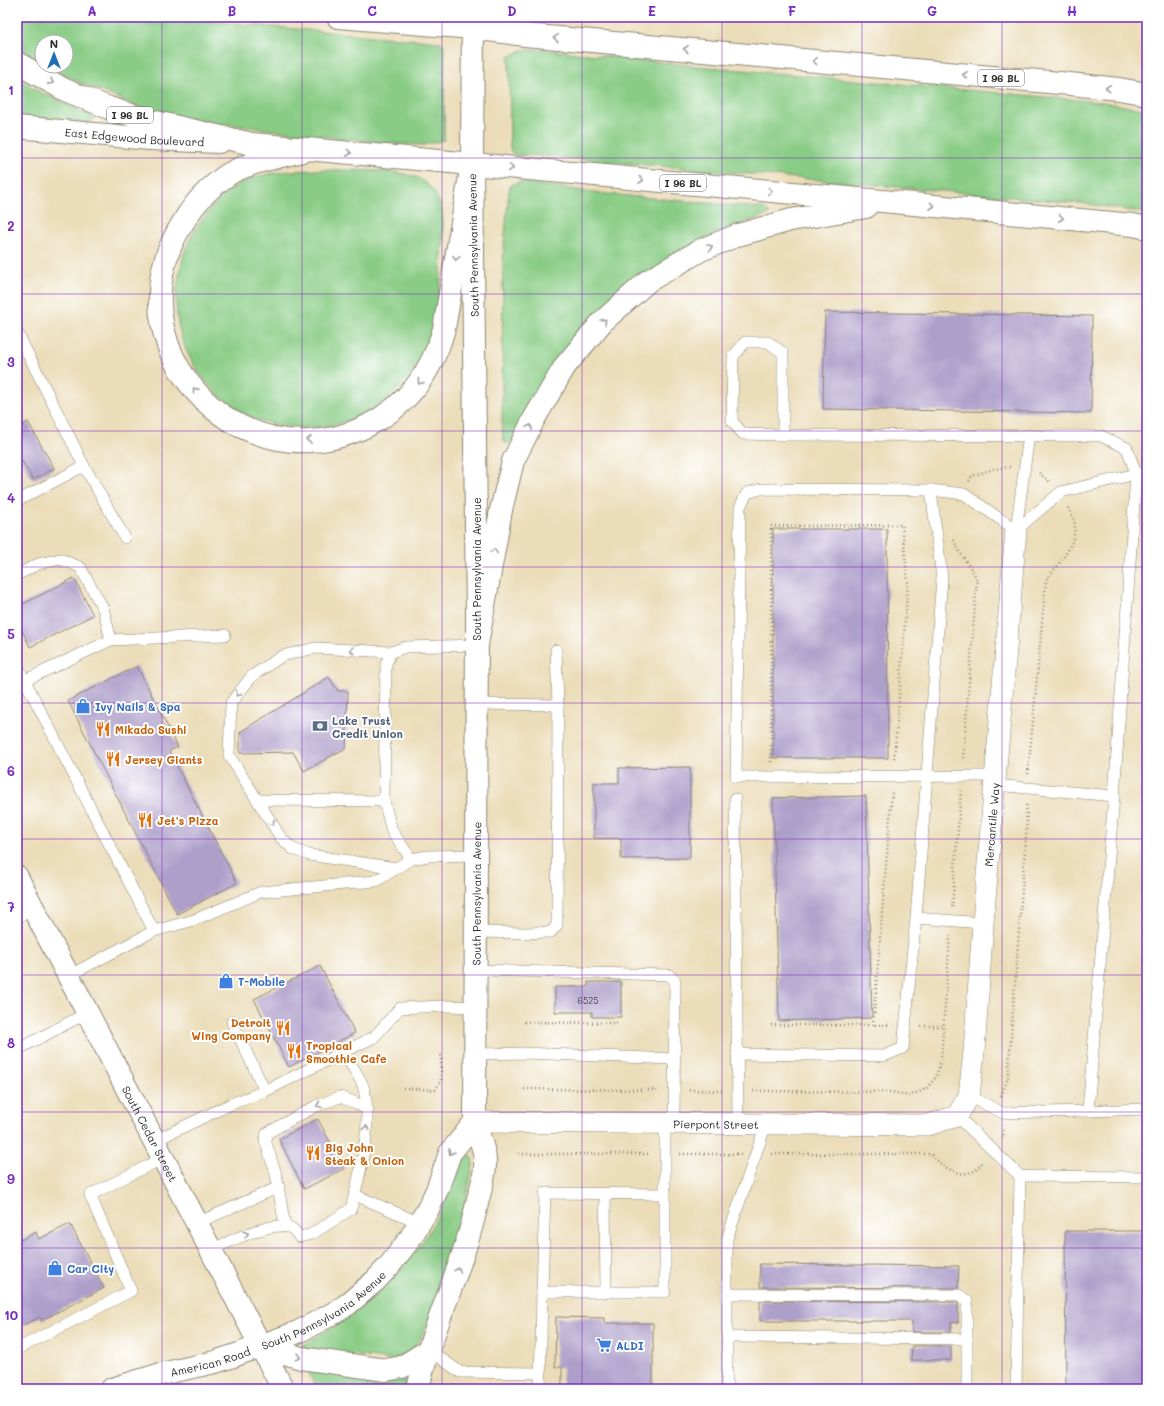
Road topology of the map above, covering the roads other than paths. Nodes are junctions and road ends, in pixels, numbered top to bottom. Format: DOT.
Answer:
graph roads {
  1 [pos="338,17"];
  2 [pos="473,23"];
  3 [pos="17,63"];
  4 [pos="1147,94"];
  5 [pos="17,127"];
  6 [pos="252,144"];
  7 [pos="310,149"];
  8 [pos="472,164"];
  9 [pos="893,202"];
  10 [pos="1147,228"];
  11 [pos="17,332"];
  12 [pos="21,351"];
  13 [pos="783,435"];
  14 [pos="1030,435"];
  15 [pos="84,466"];
  16 [pos="1142,474"];
  17 [pos="931,490"];
  18 [pos="17,501"];
  19 [pos="1016,530"];
  20 [pos="126,538"];
  21 [pos="17,575"];
  22 [pos="226,635"];
  23 [pos="111,640"];
  24 [pos="477,645"];
  25 [pos="556,650"];
  26 [pos="391,652"];
  27 [pos="17,665"];
  28 [pos="21,682"];
  29 [pos="476,704"];
  30 [pos="558,705"];
  31 [pos="927,776"];
  32 [pos="995,780"];
  33 [pos="1114,796"];
  34 [pos="735,799"];
  35 [pos="257,800"];
  36 [pos="384,801"];
  37 [pos="476,855"];
  38 [pos="411,859"];
  39 [pos="396,868"];
  40 [pos="17,877"];
  41 [pos="25,914"];
  42 [pos="916,918"];
  43 [pos="983,924"];
  44 [pos="154,931"];
  45 [pos="476,932"];
  46 [pos="476,970"];
  47 [pos="68,976"];
  48 [pos="476,1007"];
  49 [pos="88,1013"];
  50 [pos="232,1022"];
  51 [pos="17,1050"];
  52 [pos="343,1052"];
  53 [pos="475,1054"];
  54 [pos="737,1054"];
  55 [pos="674,1059"];
  56 [pos="265,1091"];
  57 [pos="969,1096"];
  58 [pos="1147,1109"];
  59 [pos="368,1110"];
  60 [pos="1088,1111"];
  61 [pos="957,1116"];
  62 [pos="475,1122"];
  63 [pos="669,1123"];
  64 [pos="738,1124"];
  65 [pos="766,1124"];
  66 [pos="159,1149"];
  67 [pos="1020,1176"];
  68 [pos="1147,1177"];
  69 [pos="279,1187"];
  70 [pos="605,1194"];
  71 [pos="665,1194"];
  72 [pos="355,1195"];
  73 [pos="197,1222"];
  74 [pos="420,1223"];
  75 [pos="285,1227"];
  76 [pos="211,1250"];
  77 [pos="542,1292"];
  78 [pos="606,1293"];
  79 [pos="727,1294"];
  80 [pos="727,1337"];
  81 [pos="967,1338"];
  82 [pos="261,1346"];
  83 [pos="17,1349"];
  84 [pos="429,1350"];
  85 [pos="540,1373"];
  86 [pos="112,1389"];
  87 [pos="283,1389"];
  88 [pos="418,1389"];
  89 [pos="540,1389"];
  90 [pos="727,1389"];
  91 [pos="967,1389"];
  92 [pos="1016,1389"];
  1 -- 2 [label="main road, I 96 BL"];
  4 -- 2 [label="main road, I 96 BL, one-way"];
  2 -- 8 [label="main road, South Pennsylvania Avenue"];
  3 -- 6 [label="main road, I 96 BL, one-way"];
  5 -- 6 [label="main road, East Edgewood Boulevard"];
  6 -- 7 [label="main road, I 96 BL"];
  7 -- 8 [label="main road, I 96 BL, one-way"];
  8 -- 7 [label="main road, one-way"];
  8 -- 9 [label="main road, I 96 BL, one-way"];
  8 -- 24 [label="main road, South Pennsylvania Avenue"];
  9 -- 10 [label="main road, I 96 BL, one-way"];
  24 -- 9 [label="main road, one-way"];
  11 -- 12 [label="lane"];
  12 -- 15 [label="lane"];
  13 -- 13 [label="lane"];
  13 -- 14 [label="lane"];
  14 -- 16 [label="lane"];
  14 -- 19 [label="lane"];
  15 -- 18 [label="lane"];
  15 -- 20 [label="lane"];
  16 -- 19 [label="lane"];
  16 -- 33 [label="lane"];
  17 -- 19 [label="lane"];
  17 -- 31 [label="lane"];
  17 -- 31 [label="lane"];
  19 -- 32 [label="street, Mercantile Way"];
  21 -- 23 [label="lane"];
  22 -- 23 [label="lane"];
  23 -- 28 [label="lane"];
  24 -- 26 [label="lane"];
  24 -- 29 [label="main road, South Pennsylvania Avenue"];
  25 -- 30 [label="lane"];
  26 -- 35 [label="lane, one-way"];
  26 -- 36 [label="lane"];
  27 -- 28 [label="lane"];
  28 -- 44 [label="lane"];
  29 -- 30 [label="lane"];
  29 -- 37 [label="main road, South Pennsylvania Avenue"];
  30 -- 45 [label="lane"];
  31 -- 32 [label="lane"];
  31 -- 42 [label="lane"];
  32 -- 33 [label="lane"];
  32 -- 43 [label="street, Mercantile Way"];
  33 -- 60 [label="lane"];
  34 -- 54 [label="lane"];
  35 -- 36 [label="lane"];
  35 -- 39 [label="lane, one-way"];
  36 -- 38 [label="lane"];
  37 -- 38 [label="lane"];
  37 -- 45 [label="main road, South Pennsylvania Avenue"];
  38 -- 39 [label="lane"];
  39 -- 44 [label="lane"];
  40 -- 41 [label="main road, South Cedar Street"];
  41 -- 47 [label="main road, South Cedar Street"];
  42 -- 43 [label="lane"];
  42 -- 54 [label="lane"];
  43 -- 57 [label="street, Mercantile Way"];
  44 -- 47 [label="lane"];
  45 -- 46 [label="main road, South Pennsylvania Avenue"];
  46 -- 48 [label="main road, South Pennsylvania Avenue"];
  46 -- 55 [label="lane"];
  47 -- 49 [label="main road, South Cedar Street"];
  48 -- 52 [label="lane"];
  48 -- 53 [label="main road, South Pennsylvania Avenue"];
  49 -- 51 [label="lane"];
  49 -- 66 [label="main road, South Cedar Street"];
  50 -- 56 [label="lane"];
  52 -- 56 [label="lane"];
  52 -- 59 [label="lane"];
  53 -- 55 [label="lane"];
  53 -- 62 [label="main road, South Pennsylvania Avenue"];
  54 -- 64 [label="lane"];
  55 -- 63 [label="lane"];
  56 -- 66 [label="lane"];
  57 -- 60 [label="lane"];
  57 -- 61 [label="street, Mercantile Way"];
  58 -- 60 [label="lane"];
  59 -- 69 [label="lane, one-way"];
  72 -- 59 [label="lane, one-way"];
  61 -- 65 [label="street, Pierpont Street"];
  61 -- 67 [label="lane"];
  62 -- 63 [label="street, Pierpont Street"];
  62 -- 74 [label="main road, South Pennsylvania Avenue, one-way"];
  84 -- 62 [label="main road, South Pennsylvania Avenue, one-way"];
  63 -- 64 [label="street, Pierpont Street"];
  63 -- 71 [label="lane"];
  64 -- 65 [label="street, Pierpont Street"];
  65 -- 79 [label="lane"];
  66 -- 73 [label="main road, South Cedar Street"];
  66 -- 83 [label="lane"];
  67 -- 68 [label="lane"];
  67 -- 92 [label="lane"];
  69 -- 73 [label="lane"];
  69 -- 75 [label="lane"];
  70 -- 71 [label="lane"];
  70 -- 77 [label="lane"];
  70 -- 78 [label="lane"];
  71 -- 78 [label="lane"];
  72 -- 74 [label="lane"];
  72 -- 75 [label="lane"];
  73 -- 76 [label="main road, South Cedar Street"];
  74 -- 82 [label="main road, South Pennsylvania Avenue"];
  76 -- 75 [label="lane, one-way"];
  76 -- 82 [label="main road, South Cedar Street"];
  77 -- 78 [label="lane"];
  77 -- 85 [label="lane"];
  79 -- 80 [label="lane"];
  79 -- 81 [label="lane"];
  80 -- 81 [label="lane"];
  80 -- 90 [label="lane"];
  81 -- 91 [label="lane"];
  82 -- 84 [label="main road, South Pennsylvania Avenue, one-way"];
  82 -- 86 [label="main road, American Road"];
  82 -- 87 [label="main road, South Cedar Street"];
  84 -- 85 [label="lane"];
  84 -- 88 [label="main road, South Pennsylvania Avenue"];
  85 -- 89 [label="lane"];
}
